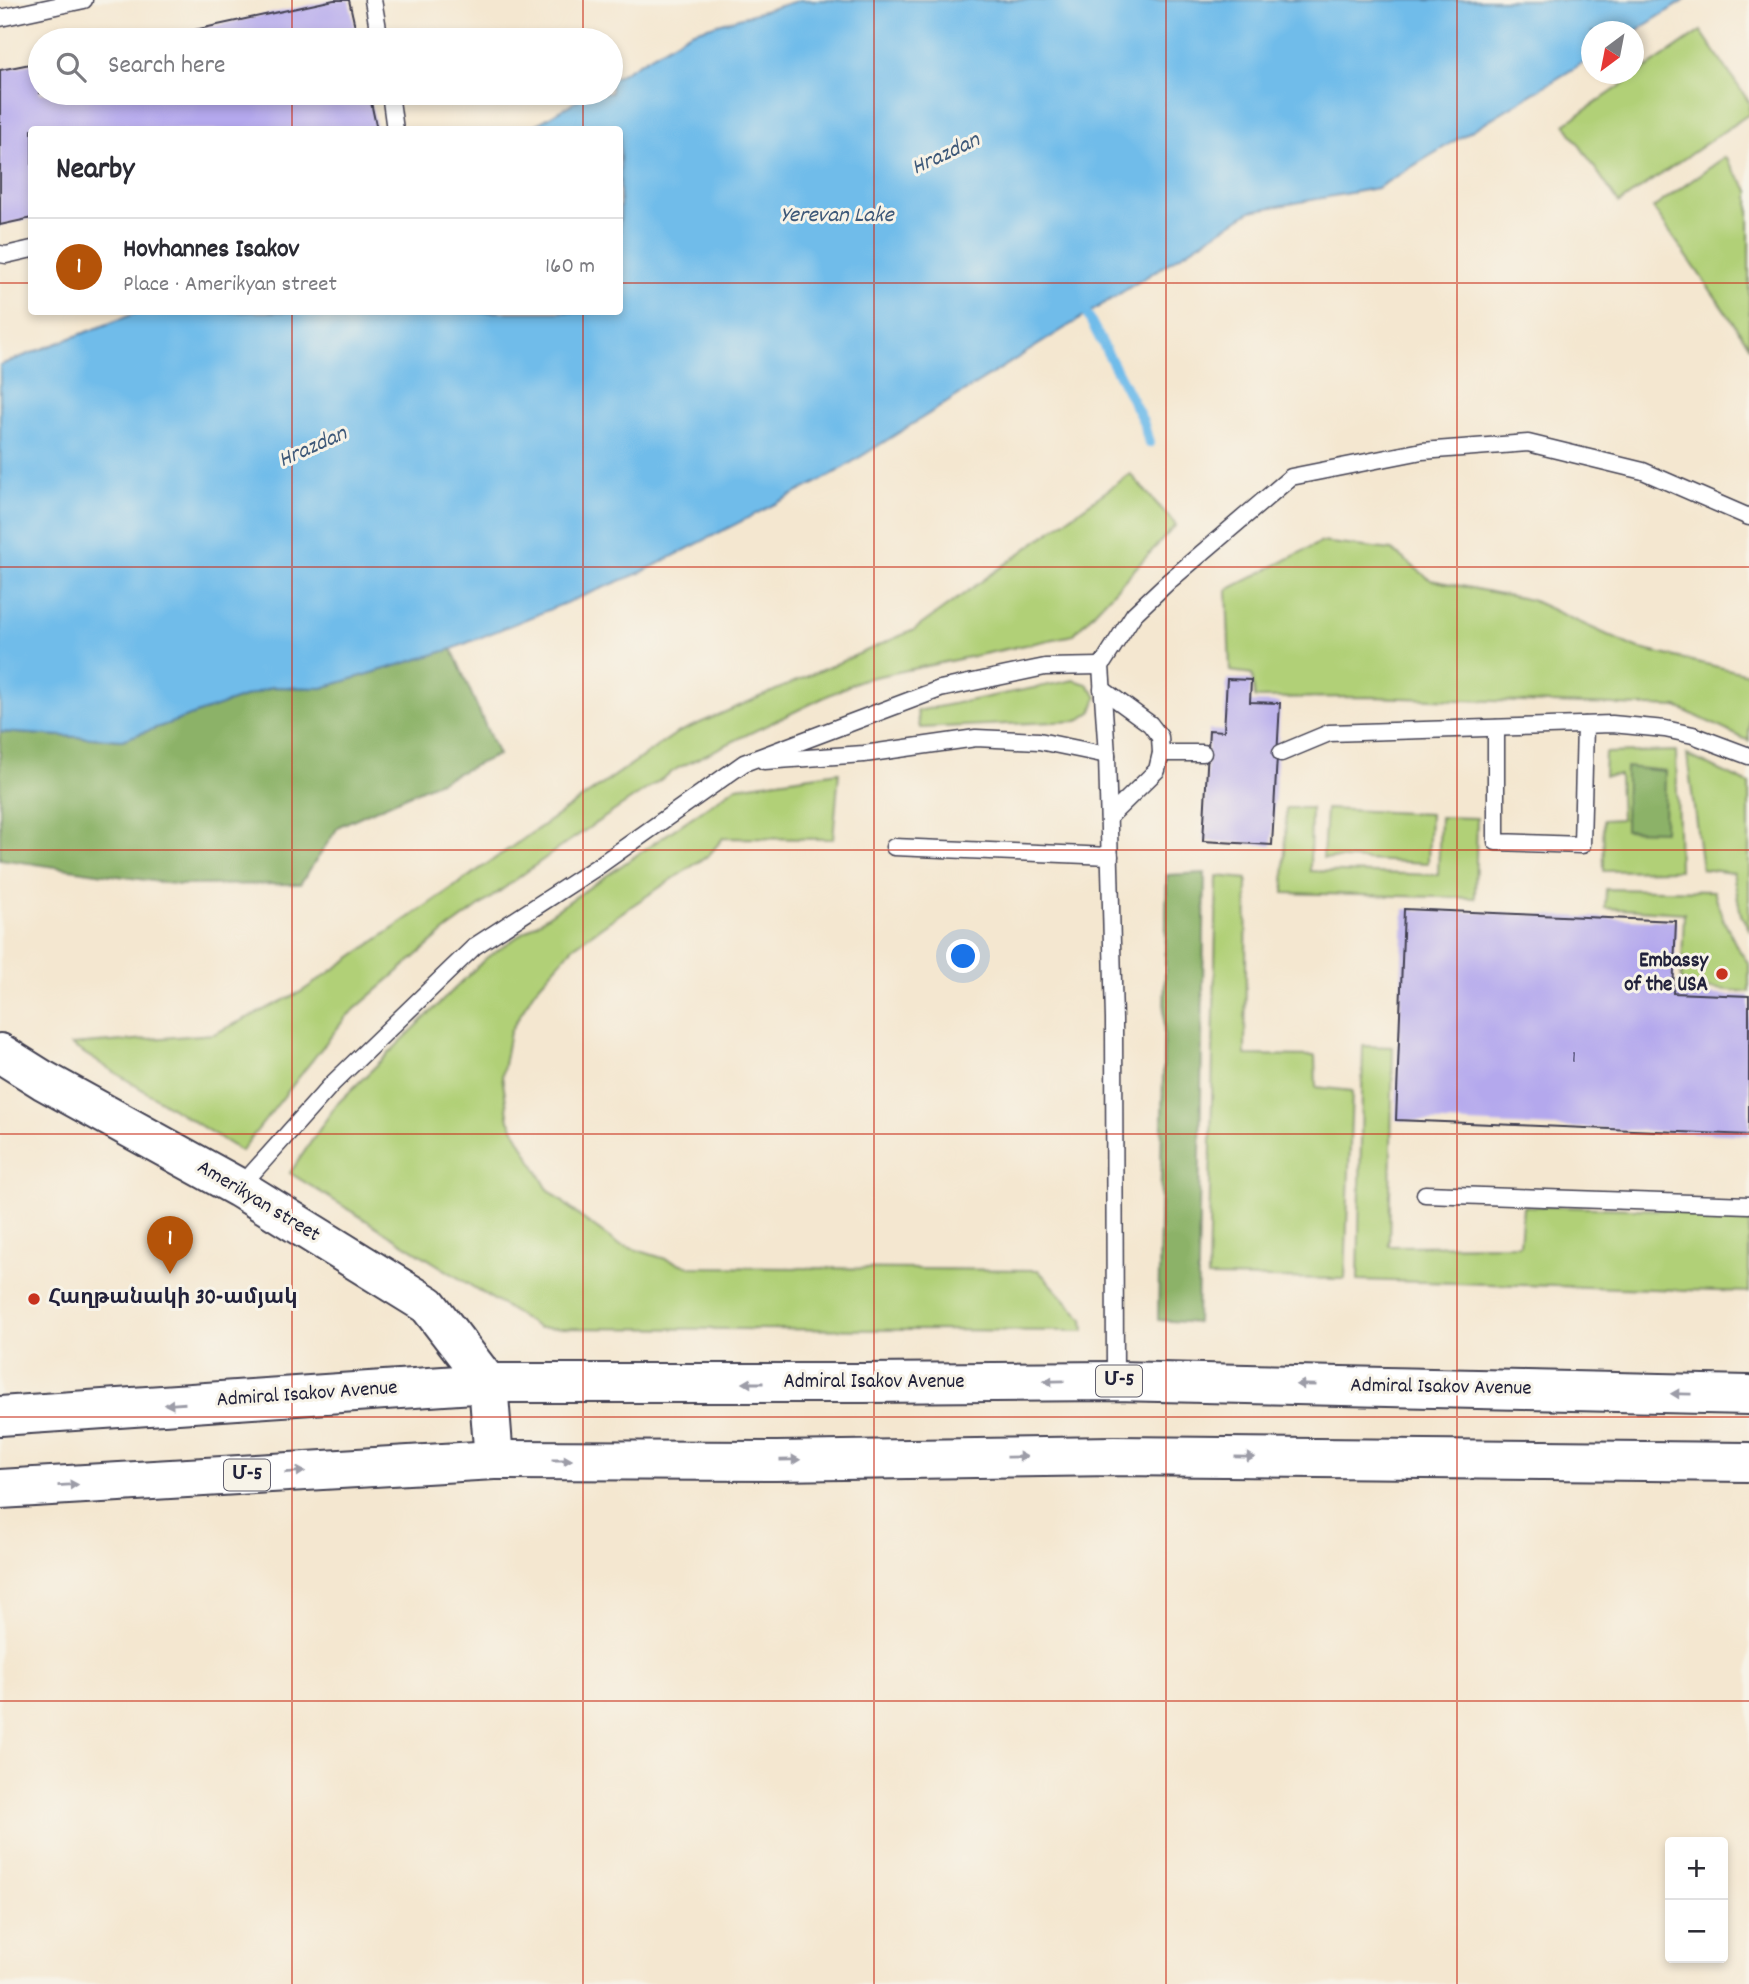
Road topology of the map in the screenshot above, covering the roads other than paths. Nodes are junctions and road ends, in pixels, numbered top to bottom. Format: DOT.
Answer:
graph roads {
  1 [pos="84,0"];
  2 [pos="373,0"];
  3 [pos="0,18"];
  4 [pos="378,28"];
  5 [pos="392,105"];
  6 [pos="394,126"];
  7 [pos="28,250"];
  8 [pos="0,254"];
  9 [pos="1749,517"];
  10 [pos="1101,666"];
  11 [pos="1102,689"];
  12 [pos="1585,725"];
  13 [pos="1496,728"];
  14 [pos="1281,752"];
  15 [pos="1161,753"];
  16 [pos="1203,753"];
  17 [pos="1107,755"];
  18 [pos="1749,756"];
  19 [pos="744,763"];
  20 [pos="1109,817"];
  21 [pos="894,847"];
  22 [pos="1110,856"];
  23 [pos="0,1054"];
  24 [pos="239,1188"];
  25 [pos="1424,1194"];
  26 [pos="1749,1205"];
  27 [pos="1115,1381"];
  28 [pos="488,1383"];
  29 [pos="1749,1395"];
  30 [pos="0,1416"];
  31 [pos="494,1460"];
  32 [pos="1749,1462"];
  33 [pos="0,1489"];
  1 -- 3 [label="lane"];
  2 -- 4 [label="lane"];
  5 -- 6 [label="lane"];
  7 -- 8 [label="lane"];
  9 -- 10 [label="lane"];
  10 -- 11 [label="lane"];
  10 -- 19 [label="lane"];
  11 -- 15 [label="lane"];
  11 -- 17 [label="lane"];
  12 -- 13 [label="lane"];
  12 -- 13 [label="lane"];
  12 -- 18 [label="lane"];
  13 -- 14 [label="lane"];
  15 -- 16 [label="lane"];
  15 -- 20 [label="lane"];
  17 -- 19 [label="lane"];
  17 -- 20 [label="lane"];
  19 -- 24 [label="lane"];
  20 -- 22 [label="lane"];
  21 -- 22 [label="lane"];
  22 -- 27 [label="lane"];
  23 -- 24 [label="main road, Amerikyan street"];
  24 -- 28 [label="main road, Amerikyan street"];
  25 -- 26 [label="lane"];
  27 -- 28 [label="main road, Admiral Isakov Avenue / Մ-5, one-way"];
  29 -- 27 [label="main road, Admiral Isakov Avenue / Մ-5, one-way"];
  28 -- 30 [label="main road, Admiral Isakov Avenue / Մ-5, one-way"];
  28 -- 31 [label="main road"];
  31 -- 32 [label="main road, Մ-5, one-way"];
  33 -- 31 [label="main road, Մ-5, one-way"];
}
